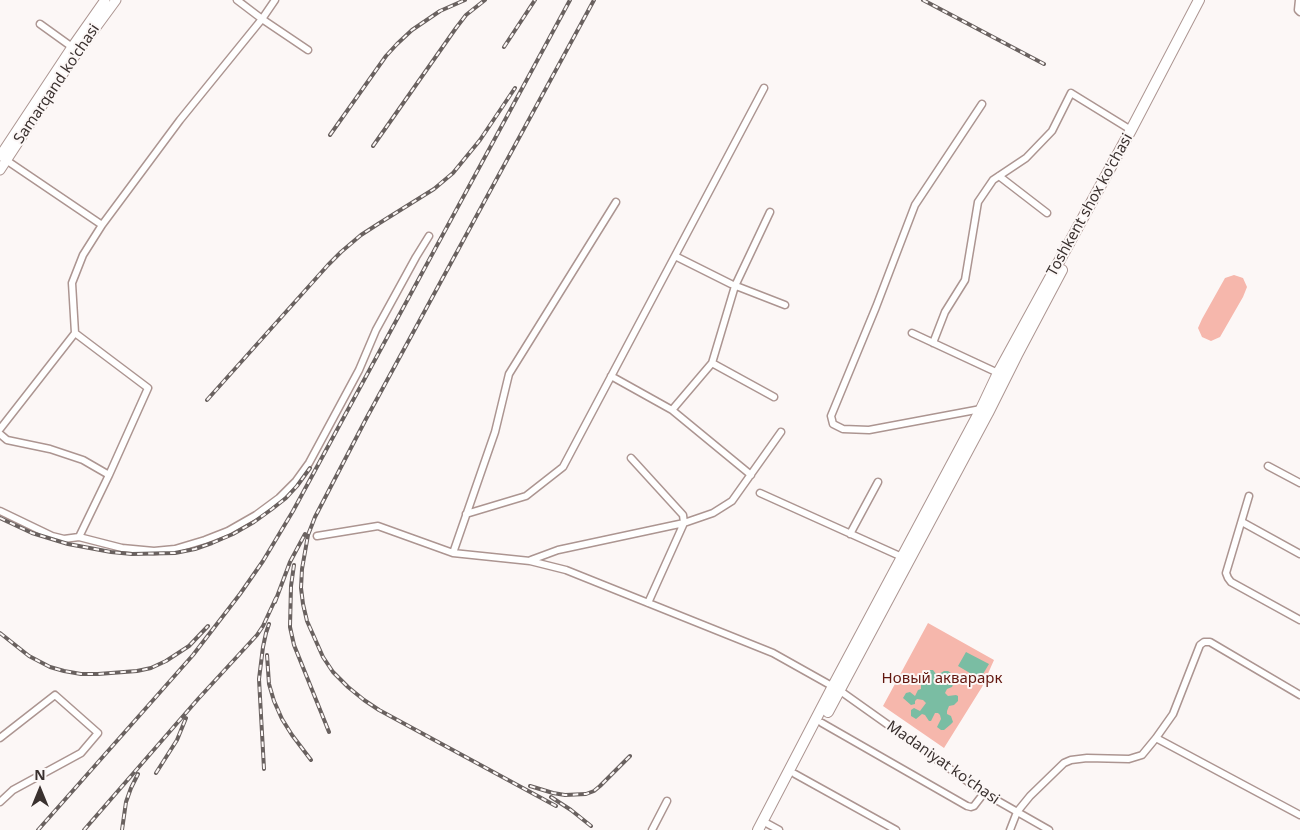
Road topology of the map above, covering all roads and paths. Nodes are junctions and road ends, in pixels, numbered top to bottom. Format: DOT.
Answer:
graph roads {
  1 [pos="105,0"];
  2 [pos="116,0"];
  3 [pos="237,0"];
  4 [pos="275,0"];
  5 [pos="1199,0"];
  6 [pos="1206,0"];
  7 [pos="1299,0"];
  8 [pos="1300,12"];
  9 [pos="262,19"];
  10 [pos="40,24"];
  11 [pos="72,47"];
  12 [pos="308,50"];
  13 [pos="764,88"];
  14 [pos="982,104"];
  15 [pos="1131,130"];
  16 [pos="2,158"];
  17 [pos="0,170"];
  18 [pos="999,176"];
  19 [pos="616,202"];
  20 [pos="770,212"];
  21 [pos="1047,213"];
  22 [pos="102,225"];
  23 [pos="429,236"];
  24 [pos="674,256"];
  25 [pos="735,286"];
  26 [pos="786,305"];
  27 [pos="75,333"];
  28 [pos="912,333"];
  29 [pos="932,343"];
  30 [pos="712,363"];
  31 [pos="1002,375"];
  32 [pos="611,376"];
  33 [pos="774,397"];
  34 [pos="981,409"];
  35 [pos="672,410"];
  36 [pos="0,429"];
  37 [pos="781,432"];
  38 [pos="0,434"];
  39 [pos="631,458"];
  40 [pos="1268,466"];
  41 [pos="109,475"];
  42 [pos="751,475"];
  43 [pos="878,482"];
  44 [pos="1300,483"];
  45 [pos="760,493"];
  46 [pos="1249,496"];
  47 [pos="0,511"];
  48 [pos="466,514"];
  49 [pos="1242,522"];
  50 [pos="684,523"];
  51 [pos="850,534"];
  52 [pos="317,536"];
  53 [pos="79,537"];
  54 [pos="453,553"];
  55 [pos="1300,554"];
  56 [pos="902,557"];
  57 [pos="530,560"];
  58 [pos="648,603"];
  59 [pos="1300,620"];
  60 [pos="836,688"];
  61 [pos="1300,695"];
  62 [pos="822,723"];
  63 [pos="0,738"];
  64 [pos="1156,738"];
  65 [pos="795,774"];
  66 [pos="984,793"];
  67 [pos="668,801"];
  68 [pos="0,802"];
  69 [pos="1017,812"];
  70 [pos="1300,816"];
  71 [pos="767,827"];
  72 [pos="652,830"];
  73 [pos="758,830"];
  74 [pos="778,830"];
  75 [pos="896,830"];
  76 [pos="1010,830"];
  77 [pos="1049,830"];
  1 -- 11 [label="main road, Samarqand ko'chasi"];
  2 -- 16 [label="main road, Samarqand ko'chasi"];
  3 -- 9 [label="street"];
  4 -- 9 [label="street"];
  5 -- 15 [label="main road, Toshkent shox ko'chasi"];
  6 -- 31 [label="main road, Toshkent shox ko'chasi"];
  7 -- 8 [label="street"];
  9 -- 12 [label="street"];
  9 -- 22 [label="street"];
  10 -- 11 [label="street"];
  11 -- 16 [label="main road, Samarqand ko'chasi"];
  13 -- 24 [label="street"];
  14 -- 34 [label="street"];
  15 -- 18 [label="street"];
  15 -- 31 [label="main road, Toshkent shox ko'chasi"];
  16 -- 17 [label="main road, Samarqand ko'chasi"];
  16 -- 22 [label="street"];
  18 -- 21 [label="street"];
  18 -- 29 [label="street"];
  19 -- 48 [label="street"];
  20 -- 25 [label="street"];
  22 -- 27 [label="street"];
  23 -- 53 [label="street"];
  24 -- 25 [label="street"];
  24 -- 32 [label="street"];
  25 -- 26 [label="street"];
  25 -- 30 [label="street"];
  27 -- 36 [label="street"];
  27 -- 41 [label="street"];
  28 -- 29 [label="street"];
  29 -- 31 [label="street"];
  30 -- 33 [label="street"];
  30 -- 35 [label="street"];
  31 -- 34 [label="main road, Toshkent shox ko'chasi"];
  31 -- 60 [label="main road"];
  32 -- 35 [label="street"];
  32 -- 48 [label="street"];
  34 -- 56 [label="main road, Toshkent shox ko'chasi"];
  35 -- 42 [label="street"];
  37 -- 42 [label="street"];
  38 -- 41 [label="street"];
  39 -- 50 [label="street"];
  40 -- 44 [label="street"];
  41 -- 53 [label="street"];
  42 -- 50 [label="street"];
  43 -- 51 [label="street"];
  45 -- 51 [label="street"];
  46 -- 49 [label="street"];
  47 -- 53 [label="street"];
  48 -- 54 [label="street"];
  49 -- 55 [label="street"];
  49 -- 59 [label="street"];
  50 -- 57 [label="street"];
  50 -- 58 [label="street"];
  51 -- 56 [label="street"];
  52 -- 54 [label="street"];
  54 -- 57 [label="street"];
  56 -- 60 [label="main road, Toshkent shox ko'chasi"];
  57 -- 58 [label="street, Madaniyat ko'chasi"];
  58 -- 60 [label="street, Madaniyat ko'chasi"];
  60 -- 62 [label="main road"];
  60 -- 66 [label="street, Madaniyat ko'chasi"];
  60 -- 73 [label="main road"];
  61 -- 64 [label="street"];
  62 -- 65 [label="main road"];
  62 -- 66 [label="street"];
  63 -- 68 [label="street"];
  64 -- 69 [label="street"];
  64 -- 70 [label="street"];
  65 -- 71 [label="main road"];
  65 -- 75 [label="street"];
  66 -- 69 [label="street, Madaniyat ko'chasi"];
  67 -- 72 [label="street"];
  69 -- 76 [label="street"];
  69 -- 77 [label="street, Madaniyat ko'chasi"];
  71 -- 74 [label="street"];
}
